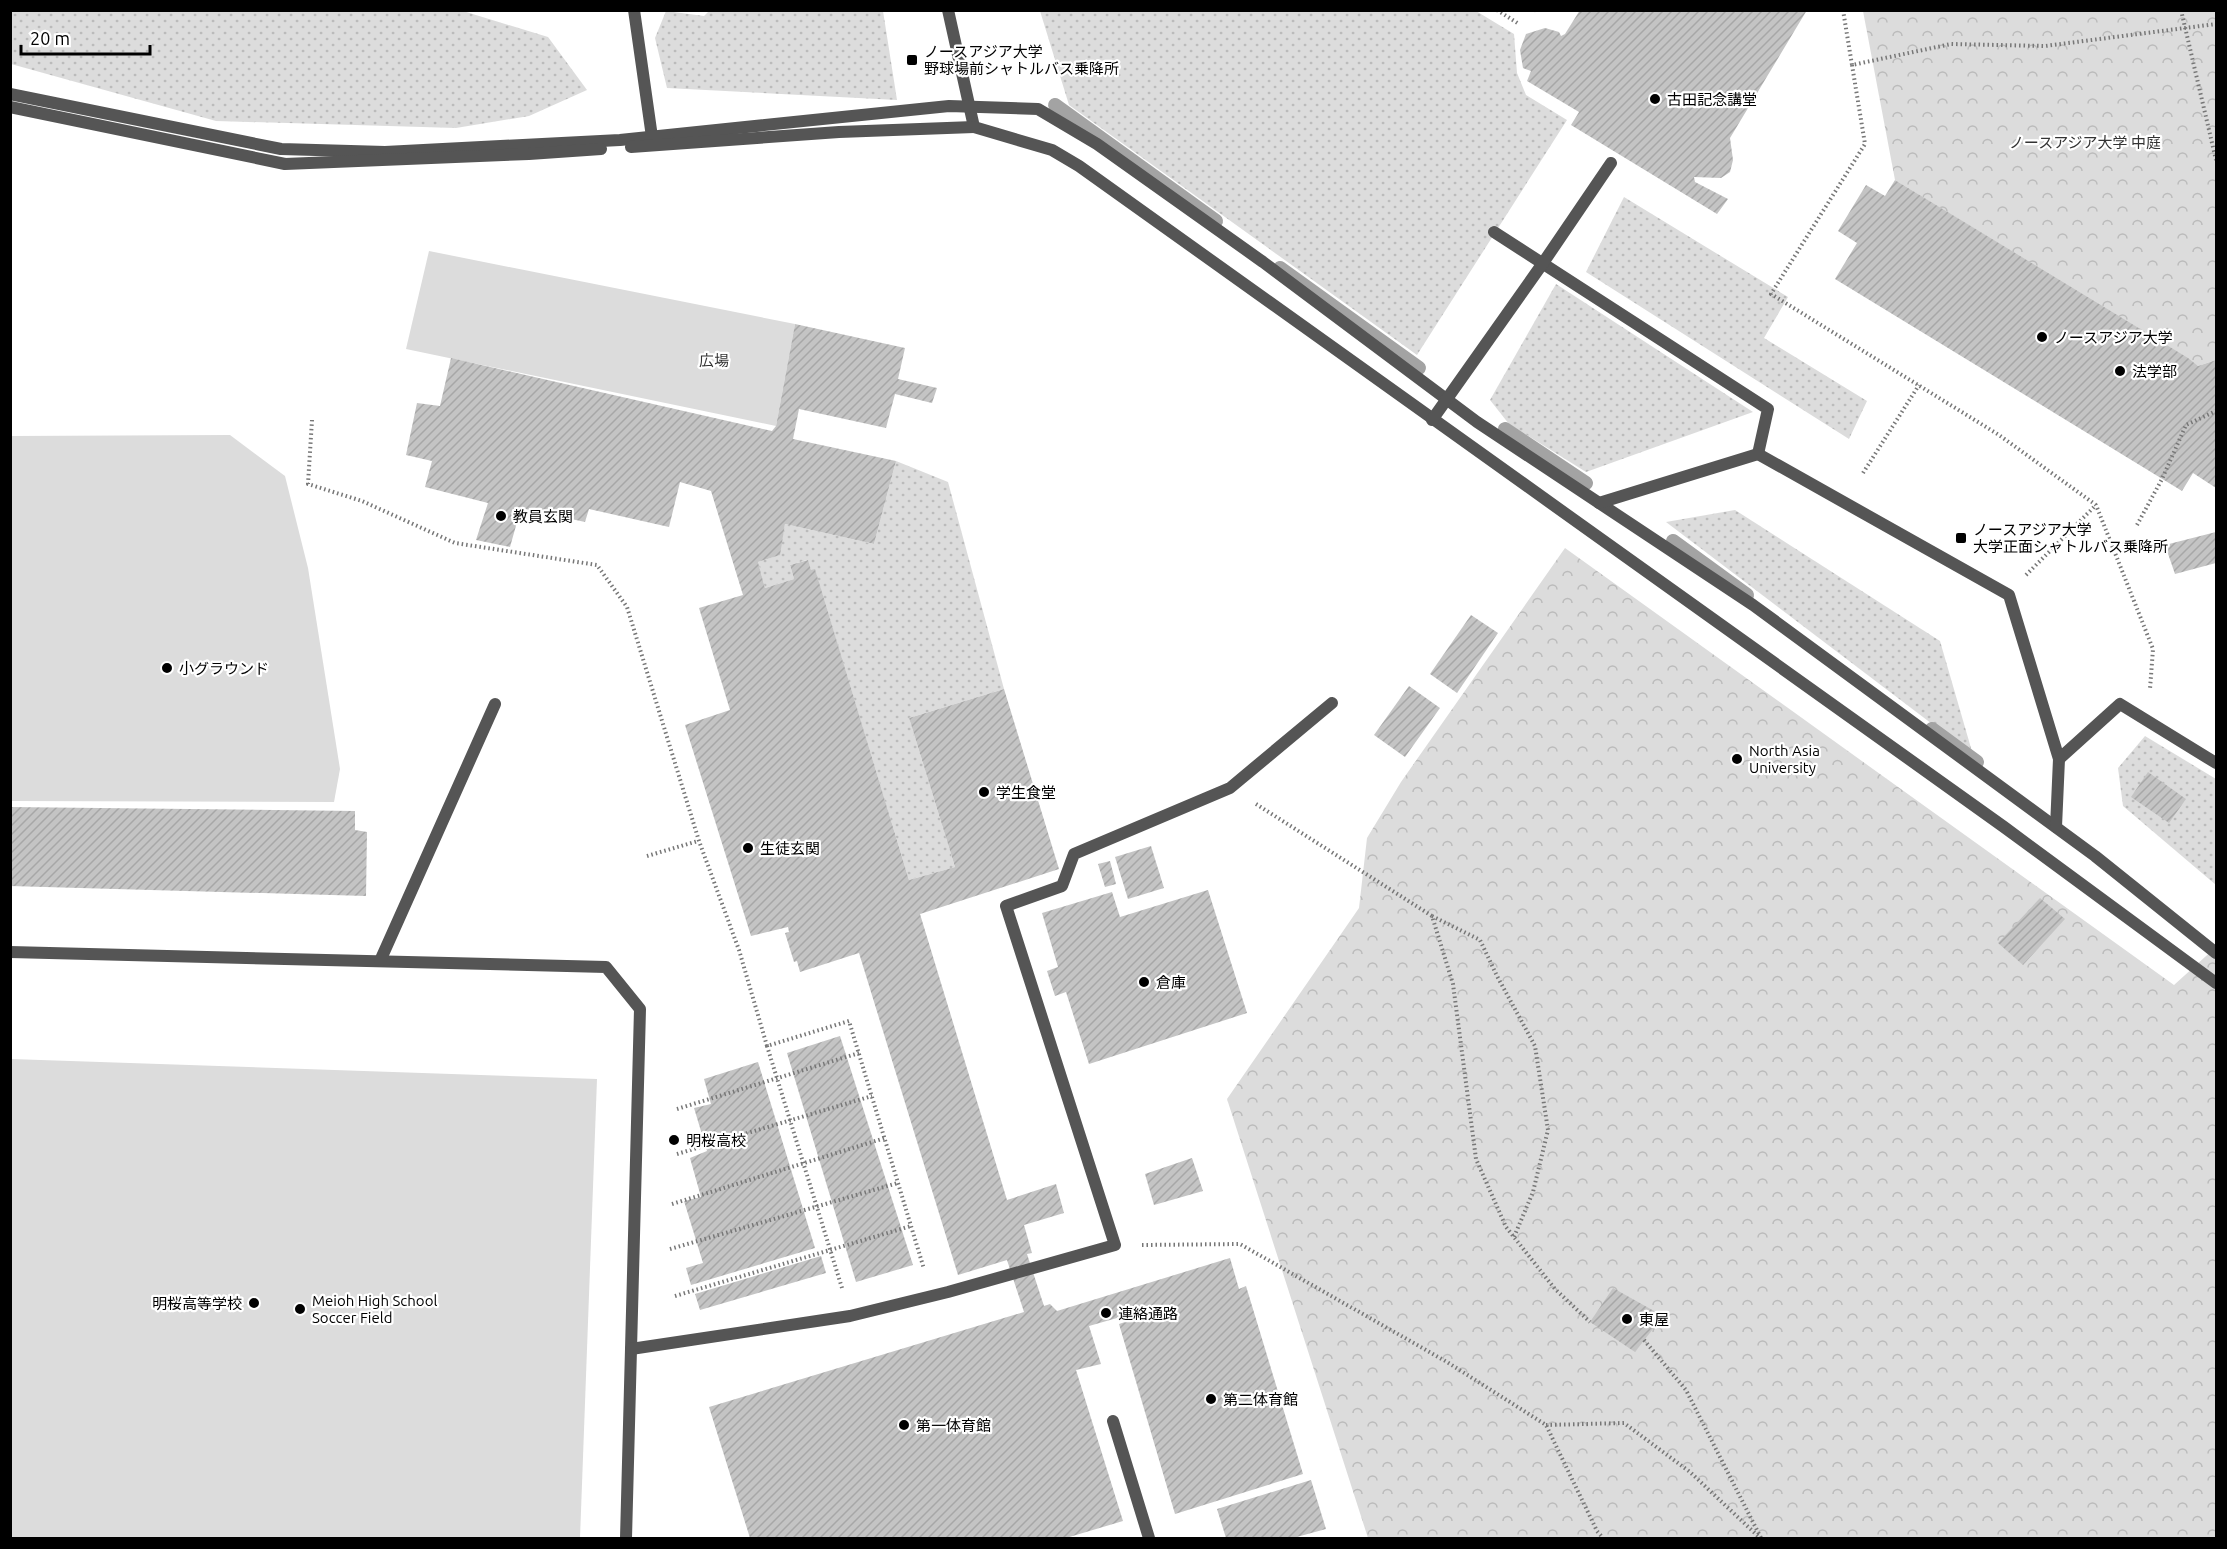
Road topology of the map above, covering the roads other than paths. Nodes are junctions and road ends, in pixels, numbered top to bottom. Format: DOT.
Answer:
graph roads {
  1 [pos="634,10"];
  2 [pos="948,10"];
  3 [pos="10,94"];
  4 [pos="969,105"];
  5 [pos="10,107"];
  6 [pos="974,127"];
  7 [pos="652,137"];
  8 [pos="1611,163"];
  9 [pos="1494,232"];
  10 [pos="1543,263"];
  11 [pos="1447,399"];
  12 [pos="1432,420"];
  13 [pos="1758,454"];
  14 [pos="1599,503"];
  15 [pos="1332,703"];
  16 [pos="495,704"];
  17 [pos="2059,759"];
  18 [pos="2217,763"];
  19 [pos="2056,827"];
  20 [pos="10,952"];
  21 [pos="2217,953"];
  22 [pos="380,961"];
  23 [pos="2217,983"];
  24 [pos="632,1349"];
  25 [pos="1113,1420"];
  26 [pos="626,1539"];
  27 [pos="1149,1539"];
  1 -- 7 [label="lane"];
  2 -- 4 [label="lane"];
  3 -- 7 [label="lane"];
  4 -- 6 [label="lane"];
  4 -- 7 [label="lane"];
  4 -- 11 [label="lane"];
  5 -- 6 [label="lane"];
  6 -- 12 [label="lane"];
  8 -- 10 [label="lane"];
  9 -- 10 [label="lane"];
  10 -- 11 [label="lane"];
  10 -- 13 [label="lane"];
  11 -- 12 [label="lane"];
  11 -- 14 [label="lane"];
  12 -- 23 [label="lane"];
  13 -- 14 [label="lane"];
  13 -- 17 [label="lane"];
  14 -- 19 [label="lane"];
  15 -- 24 [label="lane"];
  16 -- 22 [label="lane"];
  17 -- 18 [label="lane"];
  17 -- 19 [label="lane"];
  19 -- 21 [label="lane"];
  20 -- 22 [label="lane"];
  22 -- 24 [label="lane"];
  24 -- 26 [label="lane"];
  25 -- 27 [label="lane"];
}
